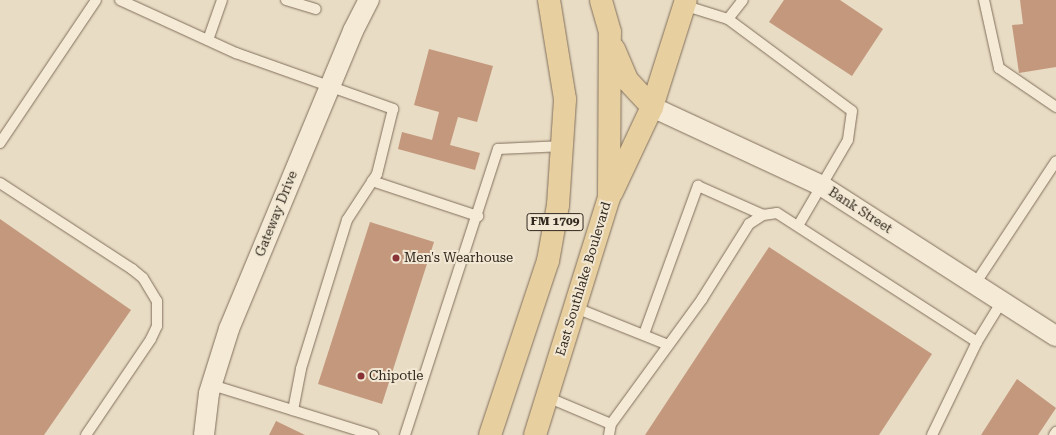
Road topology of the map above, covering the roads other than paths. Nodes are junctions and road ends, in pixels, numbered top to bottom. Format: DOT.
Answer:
graph roads {
  1 [pos="96,0"];
  2 [pos="120,0"];
  3 [pos="222,0"];
  4 [pos="286,0"];
  5 [pos="369,0"];
  6 [pos="549,0"];
  7 [pos="601,0"];
  8 [pos="743,0"];
  9 [pos="984,0"];
  10 [pos="684,3"];
  11 [pos="316,9"];
  12 [pos="728,19"];
  13 [pos="610,32"];
  14 [pos="208,40"];
  15 [pos="330,86"];
  16 [pos="652,107"];
  17 [pos="1056,107"];
  18 [pos="0,143"];
  19 [pos="564,146"];
  20 [pos="1056,161"];
  21 [pos="372,181"];
  22 [pos="0,183"];
  23 [pos="822,186"];
  24 [pos="609,198"];
  25 [pos="763,215"];
  26 [pos="478,216"];
  27 [pos="798,226"];
  28 [pos="975,284"];
  29 [pos="1002,301"];
  30 [pos="576,308"];
  31 [pos="644,334"];
  32 [pos="1056,336"];
  33 [pos="977,342"];
  34 [pos="668,345"];
  35 [pos="212,385"];
  36 [pos="547,397"];
  37 [pos="293,410"];
  38 [pos="611,424"];
  39 [pos="1056,432"];
  40 [pos="86,435"];
  41 [pos="204,435"];
  42 [pos="373,435"];
  43 [pos="405,435"];
  44 [pos="490,435"];
  45 [pos="535,435"];
  46 [pos="609,435"];
  47 [pos="932,435"];
  48 [pos="1054,435"];
  1 -- 18 [label="lane"];
  2 -- 14 [label="lane"];
  3 -- 14 [label="lane"];
  4 -- 11 [label="lane"];
  5 -- 15 [label="street, Gateway Drive"];
  6 -- 19 [label="main road, FM 1709"];
  7 -- 13 [label="main road, East Southlake Boulevard / FM 1709"];
  8 -- 12 [label="lane"];
  9 -- 17 [label="lane"];
  10 -- 12 [label="lane"];
  10 -- 16 [label="main road"];
  12 -- 23 [label="lane"];
  13 -- 16 [label="main road"];
  13 -- 24 [label="main road, East Southlake Boulevard / FM 1709"];
  14 -- 15 [label="lane"];
  15 -- 21 [label="lane"];
  15 -- 35 [label="street, Gateway Drive"];
  16 -- 23 [label="street, Bank Street"];
  16 -- 24 [label="main road"];
  19 -- 26 [label="lane"];
  19 -- 44 [label="main road, FM 1709"];
  20 -- 28 [label="lane"];
  21 -- 26 [label="lane"];
  21 -- 37 [label="lane"];
  22 -- 40 [label="lane"];
  23 -- 27 [label="lane"];
  23 -- 28 [label="street, Bank Street"];
  24 -- 30 [label="main road, East Southlake Boulevard / FM 1709"];
  25 -- 27 [label="lane"];
  25 -- 31 [label="lane"];
  25 -- 34 [label="lane"];
  26 -- 43 [label="lane"];
  27 -- 33 [label="lane"];
  28 -- 29 [label="street, Bank Street"];
  29 -- 32 [label="street, Bank Street"];
  29 -- 33 [label="lane"];
  30 -- 31 [label="lane"];
  30 -- 36 [label="main road, East Southlake Boulevard / FM 1709"];
  31 -- 34 [label="lane"];
  33 -- 47 [label="lane"];
  34 -- 38 [label="lane"];
  35 -- 37 [label="lane"];
  35 -- 41 [label="street, Gateway Drive"];
  36 -- 38 [label="lane"];
  36 -- 45 [label="main road, East Southlake Boulevard / FM 1709"];
  37 -- 42 [label="lane"];
  38 -- 46 [label="lane"];
  39 -- 48 [label="lane"];
}
